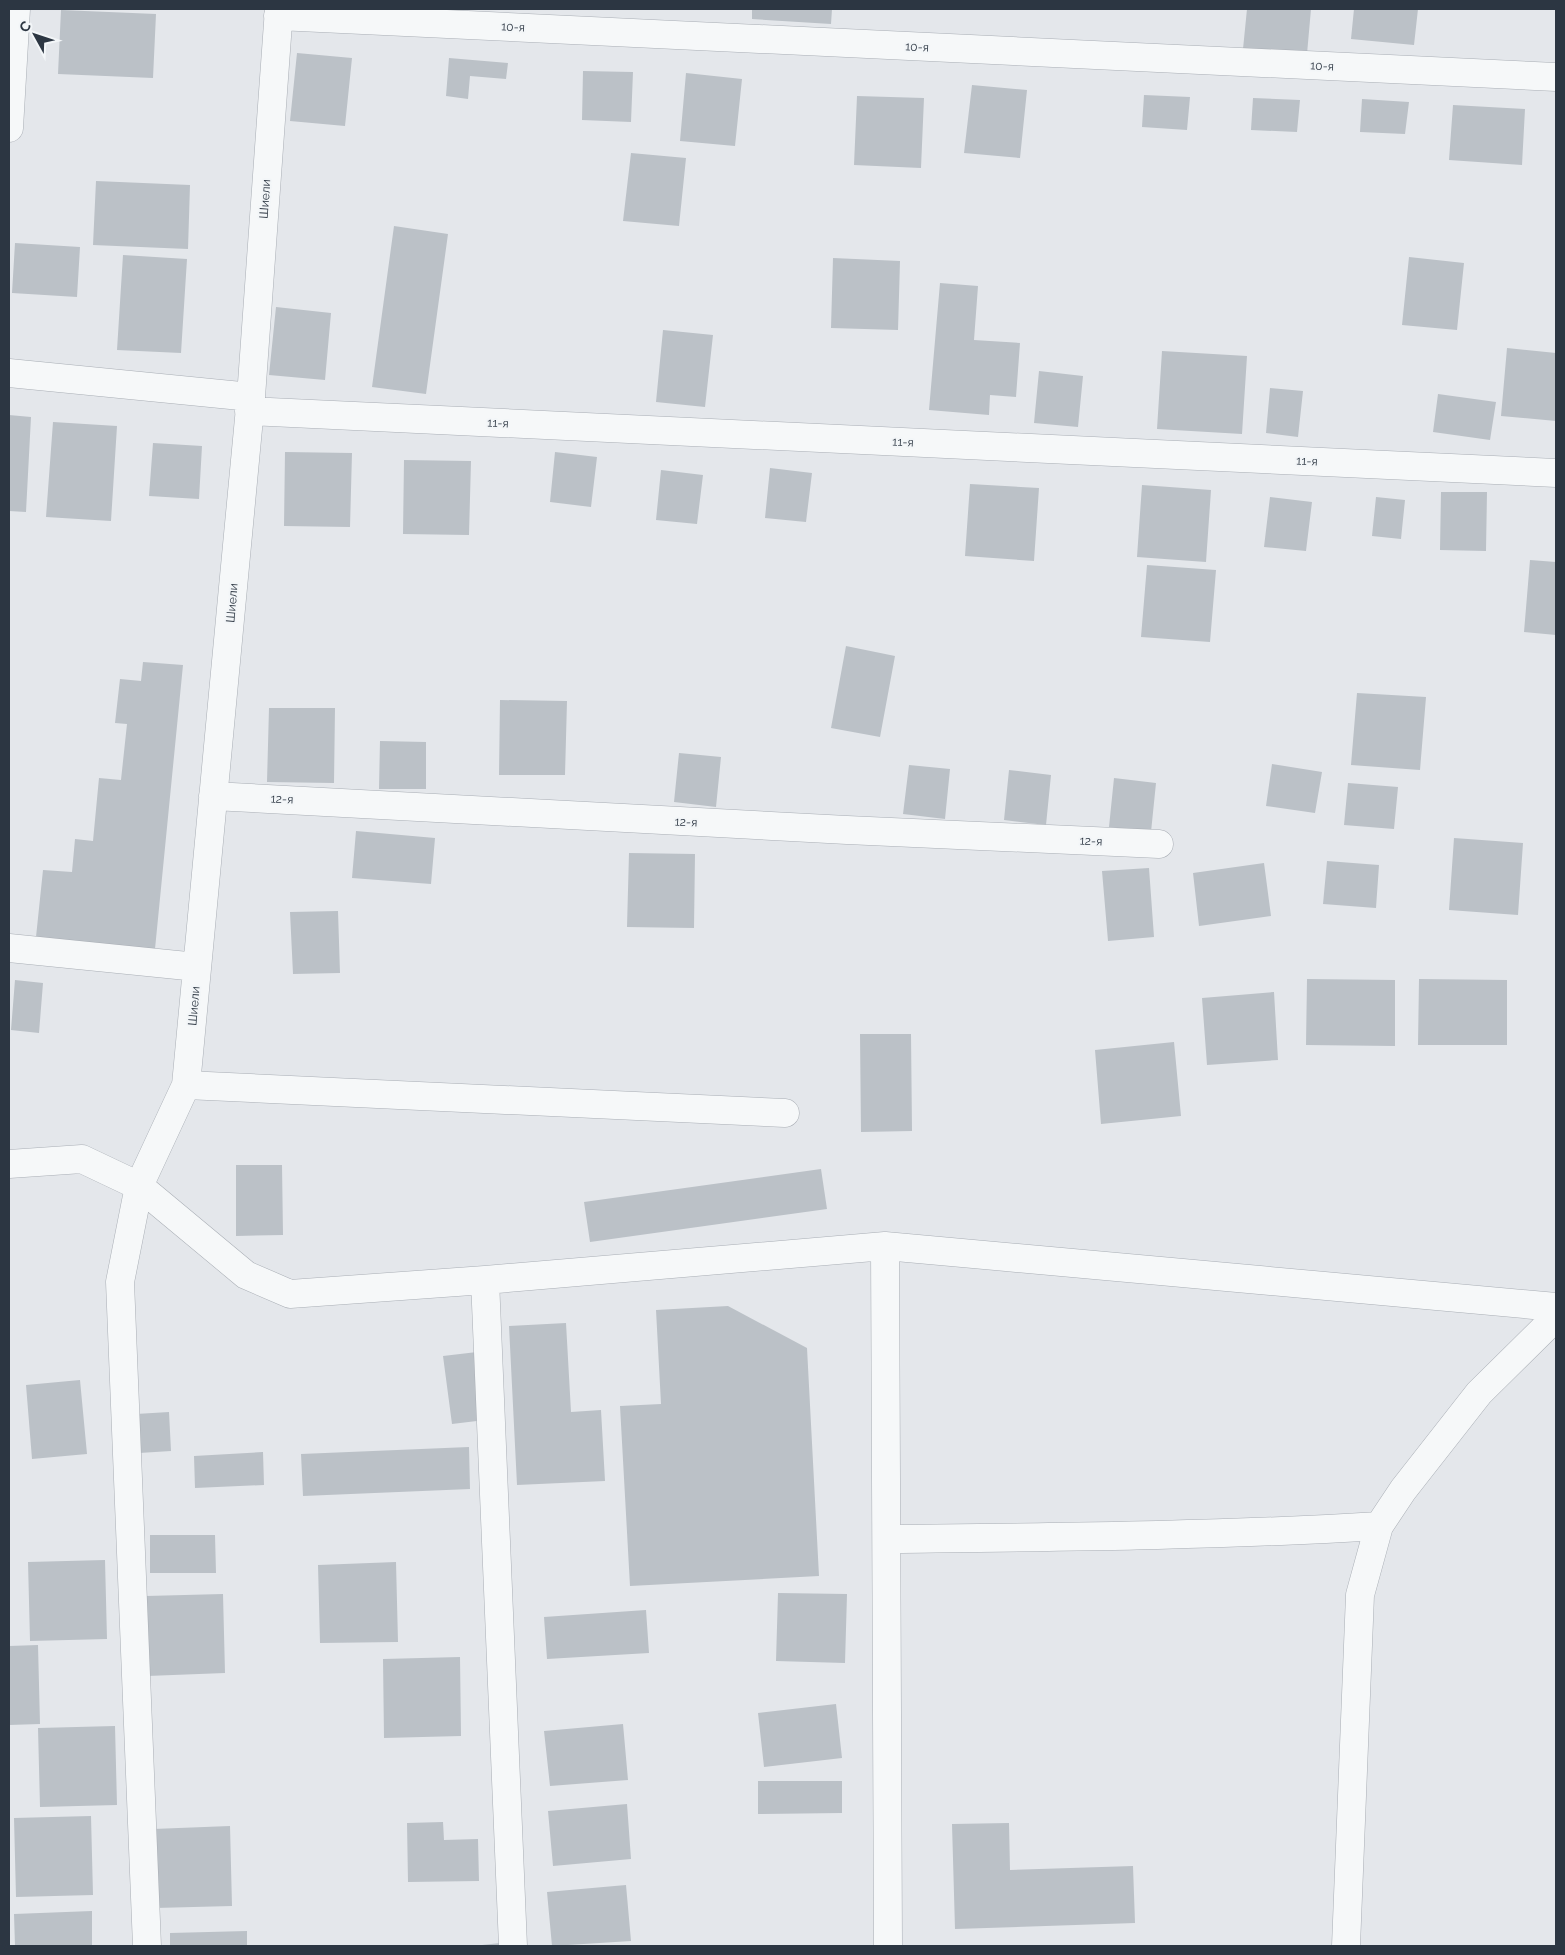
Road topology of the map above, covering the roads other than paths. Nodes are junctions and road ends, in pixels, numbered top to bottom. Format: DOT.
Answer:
graph roads {
  1 [pos="16,9"];
  2 [pos="278,12"];
  3 [pos="1556,77"];
  4 [pos="9,128"];
  5 [pos="9,373"];
  6 [pos="250,404"];
  7 [pos="1556,473"];
  8 [pos="213,796"];
  9 [pos="1159,844"];
  10 [pos="9,948"];
  11 [pos="197,966"];
  12 [pos="186,1085"];
  13 [pos="785,1113"];
  14 [pos="9,1164"];
  15 [pos="139,1186"];
  16 [pos="885,1246"];
  17 [pos="485,1280"];
  18 [pos="1556,1307"];
  19 [pos="1556,1316"];
  20 [pos="1379,1526"];
  21 [pos="887,1539"];
  22 [pos="147,1946"];
  23 [pos="514,1946"];
  24 [pos="888,1946"];
  25 [pos="1346,1946"];
  1 -- 4 [label="street"];
  2 -- 3 [label="street, 10-я"];
  2 -- 6 [label="street, Шиели"];
  5 -- 6 [label="street, 11-я"];
  6 -- 7 [label="street, 11-я"];
  6 -- 8 [label="street, Шиели"];
  8 -- 9 [label="street, 12-я"];
  8 -- 11 [label="street, Шиели"];
  10 -- 11 [label="street"];
  11 -- 12 [label="street, Шиели"];
  12 -- 13 [label="street"];
  12 -- 15 [label="street, Шиели"];
  14 -- 15 [label="street"];
  15 -- 17 [label="street"];
  15 -- 22 [label="street, Шиели"];
  16 -- 17 [label="street"];
  16 -- 18 [label="street"];
  16 -- 21 [label="street"];
  17 -- 23 [label="street"];
  19 -- 20 [label="street"];
  20 -- 21 [label="street"];
  20 -- 25 [label="street"];
  21 -- 24 [label="street"];
}
